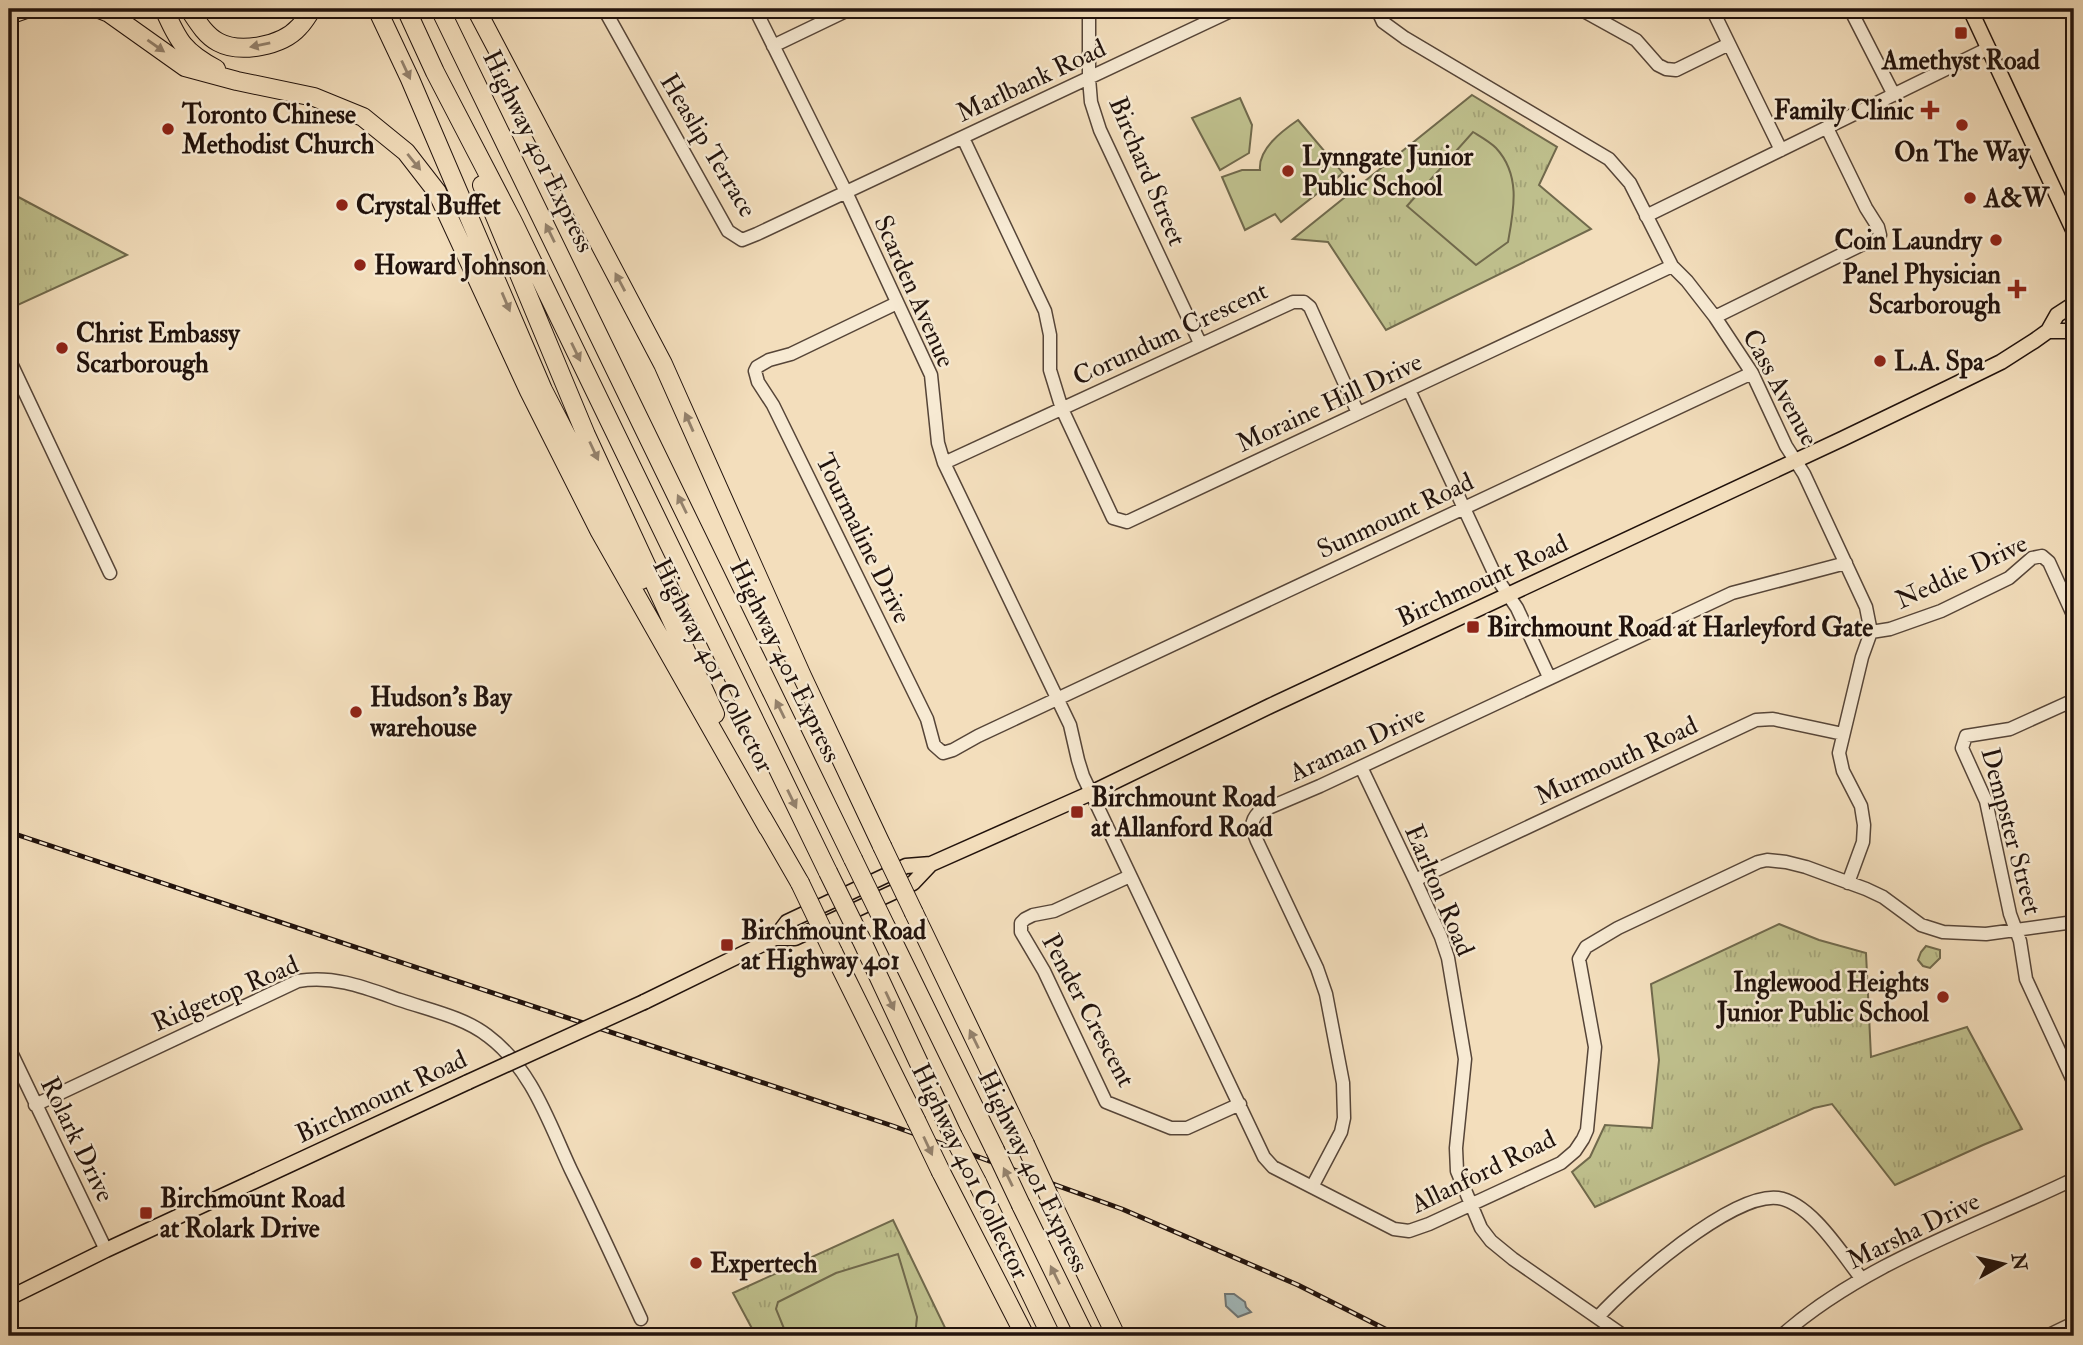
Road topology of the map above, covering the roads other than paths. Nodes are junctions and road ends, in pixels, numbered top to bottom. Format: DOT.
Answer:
graph roads {
  1 [pos="26,9"];
  2 [pos="99,9"];
  3 [pos="164,9"];
  4 [pos="189,9"];
  5 [pos="312,9"];
  6 [pos="377,9"];
  7 [pos="406,9"];
  8 [pos="440,9"];
  9 [pos="476,9"];
  10 [pos="484,9"];
  11 [pos="604,9"];
  12 [pos="755,9"];
  13 [pos="850,9"];
  14 [pos="1087,9"];
  15 [pos="1235,9"];
  16 [pos="1377,9"];
  17 [pos="1580,9"];
  18 [pos="1712,9"];
  19 [pos="1850,9"];
  20 [pos="1970,9"];
  21 [pos="9,15"];
  22 [pos="1729,44"];
  23 [pos="773,46"];
  24 [pos="1989,48"];
  25 [pos="435,72"];
  26 [pos="509,74"];
  27 [pos="1089,78"];
  28 [pos="237,81"];
  29 [pos="1894,95"];
  30 [pos="1827,128"];
  31 [pos="963,138"];
  32 [pos="1781,150"];
  33 [pos="846,192"];
  34 [pos="1646,216"];
  35 [pos="2074,232"];
  36 [pos="1672,266"];
  37 [pos="897,303"];
  38 [pos="2074,304"];
  39 [pos="1715,317"];
  40 [pos="2074,327"];
  41 [pos="2049,331"];
  42 [pos="1200,343"];
  43 [pos="9,359"];
  44 [pos="1752,373"];
  45 [pos="1409,390"];
  46 [pos="1062,409"];
  47 [pos="1358,413"];
  48 [pos="1796,460"];
  49 [pos="944,463"];
  50 [pos="1464,508"];
  51 [pos="1846,563"];
  52 [pos="110,573"];
  53 [pos="1508,595"];
  54 [pos="2074,618"];
  55 [pos="1871,632"];
  56 [pos="1549,677"];
  57 [pos="1058,698"];
  58 [pos="2074,699"];
  59 [pos="1843,734"];
  60 [pos="1361,767"];
  61 [pos="1091,793"];
  62 [pos="768,828"];
  63 [pos="1130,876"];
  64 [pos="1415,880"];
  65 [pos="1848,883"];
  66 [pos="2074,922"];
  67 [pos="2015,930"];
  68 [pos="9,1048"];
  69 [pos="2074,1083"];
  70 [pos="1240,1104"];
  71 [pos="35,1105"];
  72 [pos="944,1178"];
  73 [pos="2074,1179"];
  74 [pos="1312,1187"];
  75 [pos="1472,1204"];
  76 [pos="106,1250"];
  77 [pos="1861,1278"];
  78 [pos="9,1298"];
  79 [pos="1103,1310"];
  80 [pos="1598,1317"];
  81 [pos="642,1319"];
  82 [pos="2074,1324"];
  83 [pos="1012,1336"];
  84 [pos="1025,1336"];
  85 [pos="1051,1336"];
  86 [pos="1085,1336"];
  87 [pos="1116,1336"];
  88 [pos="1125,1336"];
  89 [pos="1624,1336"];
  90 [pos="1781,1336"];
  91 [pos="2046,1336"];
  1 -- 21 [label="highway"];
  2 -- 28 [label="highway, one-way"];
  3 -- 28 [label="highway"];
  5 -- 4 [label="highway, one-way"];
  6 -- 62 [label="highway, Highway 401 Collector, one-way"];
  7 -- 25 [label="highway, Highway 401 Express"];
  86 -- 8 [label="highway, Highway 401 Express, one-way, bridge"];
  9 -- 26 [label="highway"];
  10 -- 26 [label="highway"];
  11 -- 33 [label="street, Heaslip Terrace"];
  12 -- 23 [label="street, Scarden Avenue"];
  13 -- 23 [label="street"];
  14 -- 27 [label="street, Birchard Street"];
  15 -- 27 [label="street, Marlbank Road"];
  16 -- 34 [label="street, Cass Avenue"];
  17 -- 22 [label="street"];
  18 -- 22 [label="street"];
  19 -- 29 [label="street"];
  20 -- 24 [label="main road"];
  22 -- 32 [label="street"];
  23 -- 33 [label="street, Scarden Avenue"];
  24 -- 29 [label="street"];
  24 -- 35 [label="main road"];
  25 -- 62 [label="highway, one-way"];
  25 -- 85 [label="highway, Highway 401 Express, one-way, bridge"];
  79 -- 26 [label="highway, one-way, bridge"];
  27 -- 31 [label="street, Marlbank Road"];
  27 -- 42 [label="street, Birchard Street"];
  28 -- 62 [label="highway, one-way"];
  29 -- 30 [label="street"];
  30 -- 32 [label="street"];
  30 -- 39 [label="street"];
  31 -- 33 [label="street, Marlbank Road"];
  31 -- 46 [label="street, Moraine Hill Drive"];
  32 -- 34 [label="street"];
  33 -- 37 [label="street, Scarden Avenue"];
  34 -- 36 [label="street, Cass Avenue"];
  36 -- 39 [label="street, Cass Avenue"];
  36 -- 45 [label="street, Moraine Hill Drive"];
  37 -- 49 [label="street, Scarden Avenue"];
  37 -- 57 [label="street, Tourmaline Drive"];
  38 -- 41 [label="main road, Birchmount Road"];
  39 -- 44 [label="street, Cass Avenue"];
  40 -- 41 [label="main road, Birchmount Road"];
  41 -- 48 [label="main road, Birchmount Road"];
  42 -- 46 [label="street, Corundum Crescent"];
  42 -- 47 [label="street, Corundum Crescent"];
  43 -- 52 [label="street"];
  44 -- 48 [label="street, Cass Avenue"];
  44 -- 50 [label="street, Sunmount Road"];
  45 -- 47 [label="street, Moraine Hill Drive"];
  45 -- 50 [label="street"];
  46 -- 47 [label="street, Moraine Hill Drive"];
  46 -- 49 [label="street, Corundum Crescent"];
  48 -- 51 [label="street, Cass Avenue"];
  48 -- 53 [label="main road, Birchmount Road"];
  49 -- 57 [label="street, Scarden Avenue"];
  50 -- 53 [label="street"];
  50 -- 57 [label="street, Sunmount Road"];
  51 -- 55 [label="street, Cass Avenue"];
  51 -- 56 [label="street, Araman Drive"];
  53 -- 56 [label="street"];
  53 -- 61 [label="main road, Birchmount Road"];
  54 -- 55 [label="street, Neddie Drive"];
  55 -- 59 [label="street"];
  56 -- 60 [label="street, Araman Drive"];
  57 -- 61 [label="street, Scarden Avenue"];
  58 -- 67 [label="street, Dempster Street"];
  59 -- 64 [label="street, Murmouth Road"];
  59 -- 65 [label="street"];
  60 -- 64 [label="street, Earlton Road"];
  60 -- 74 [label="street, Araman Drive"];
  61 -- 63 [label="street, Allanford Road"];
  61 -- 76 [label="main road, Birchmount Road, bridge"];
  62 -- 72 [label="highway, Highway 401 Collector, one-way, bridge"];
  63 -- 70 [label="street, Allanford Road"];
  63 -- 70 [label="street, Pender Crescent"];
  64 -- 75 [label="street, Earlton Road"];
  65 -- 67 [label="street, Allanford Road"];
  65 -- 75 [label="street, Allanford Road"];
  66 -- 67 [label="street, Allanford Road"];
  67 -- 69 [label="street, Dempster Street"];
  68 -- 71 [label="street, Rolark Drive"];
  70 -- 74 [label="street, Allanford Road"];
  71 -- 76 [label="street, Rolark Drive"];
  71 -- 81 [label="street, Ridgetop Road"];
  72 -- 83 [label="highway"];
  72 -- 84 [label="highway, Highway 401 Collector"];
  73 -- 77 [label="street, Marsha Drive"];
  74 -- 75 [label="street, Allanford Road"];
  75 -- 80 [label="street, Earlton Road"];
  76 -- 78 [label="main road, Birchmount Road"];
  77 -- 80 [label="street"];
  77 -- 90 [label="street, Marsha Drive"];
  79 -- 87 [label="highway"];
  79 -- 88 [label="highway"];
  80 -- 89 [label="street, Earlton Road"];
  82 -- 91 [label="street"];
}
